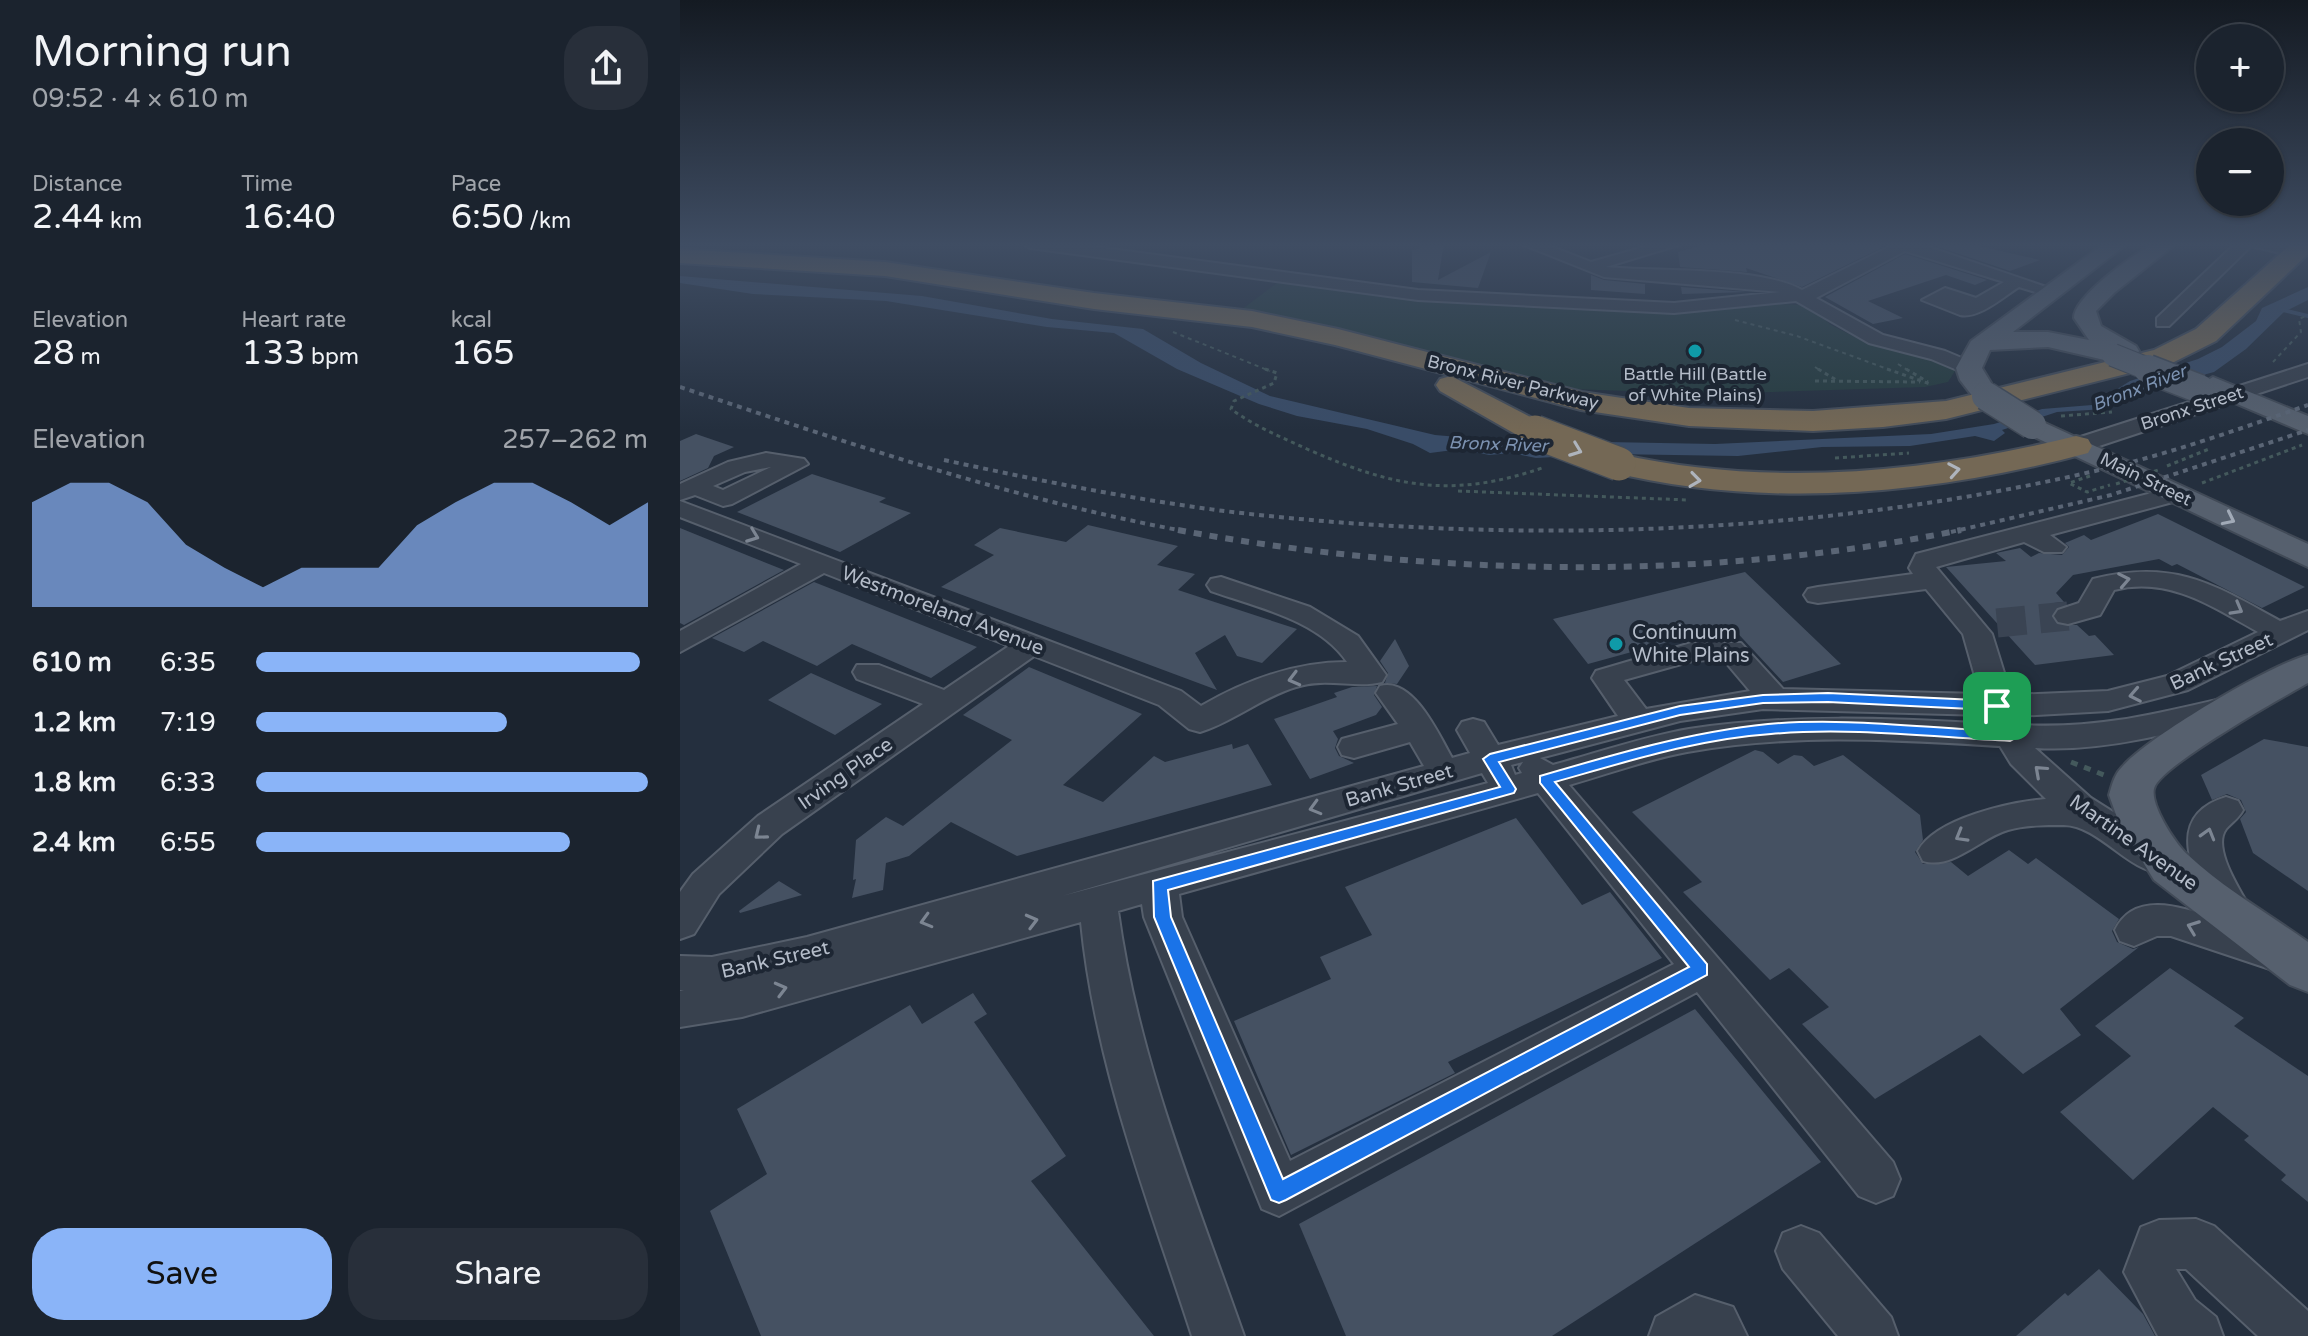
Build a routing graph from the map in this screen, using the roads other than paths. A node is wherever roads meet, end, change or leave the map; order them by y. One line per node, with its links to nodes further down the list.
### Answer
1 (1081, 305): 13 (highway, Bronx River Parkway)
2 (1132, 305): 15 (highway, Bronx River Parkway)
3 (1617, 305): 4 (street)
4 (1703, 305)
5 (1819, 305): 16 (street)
6 (2040, 305): 16 (main road)
7 (2090, 305): 12 (main road)
8 (2180, 305): 11 (street)
9 (2241, 305): 15 (highway, Bronx River Parkway)
10 (2252, 305): 13 (highway, Bronx River Parkway)
11 (2163, 322)
12 (2120, 353): 16 (main road); 17 (main road, bridge)
13 (1382, 357): 19 (highway, one-way to 19, bridge)
14 (2308, 370): 17 (street, Bronx Street)
15 (1474, 374): 16 (highway)
16 (1978, 374): 19 (main road, Main Street, bridge)
17 (2218, 391): 18 (main road); 19 (street, Bronx Street)
18 (2308, 426)
19 (2076, 446): 20 (main road, Main Street)
20 (2176, 483): 22 (street); 24 (main road, Main Street, one-way to 24)
21 (685, 496): 21 (street); 25 (street, Westmoreland Avenue, one-way to 25)
22 (2027, 533): 23 (street); 26 (street)
23 (2053, 547)
24 (2308, 557)
25 (823, 563): 32 (street); 33 (street, Westmoreland Avenue)
26 (1933, 580): 28 (street); 41 (street)
27 (1221, 585): 36 (street)
28 (1818, 595)
29 (2068, 616): 31 (street, one-way to 31)
30 (2308, 619): 31 (street, Bank Street)
31 (2280, 633): 41 (street, Bank Street, one-way to 41)
32 (680, 643)
33 (1030, 645): 36 (street, Westmoreland Avenue, one-way to 33); 38 (street, Irving Place)
34 (2308, 667): 39 (main road, Bank Street)
35 (868, 672): 38 (street)
36 (1381, 684): 42 (street)
37 (1774, 699): 40 (street, Bank Street); 40 (street); 41 (street, Bank Street)
38 (947, 702): 54 (street, Irving Place, one-way to 54)
39 (2239, 705): 41 (street, Bank Street); 50 (main road)
40 (1638, 721): 45 (street, Bank Street)
41 (2004, 721): 45 (street, Bank Street); 48 (street, Martine Avenue, one-way to 41)
42 (1419, 729): 44 (street); 46 (street)
43 (1473, 730): 45 (street)
44 (1354, 747)
45 (1517, 770): 46 (street, Bank Street); 51 (street, Bank Street); 57 (street)
46 (1444, 772): 58 (street, Bank Street, one-way to 58)
47 (2226, 810): 53 (street, one-way to 47)
48 (2089, 814): 49 (street, one-way to 49); 50 (street, Martine Avenue)
49 (1936, 851)
50 (2170, 867): 53 (main road, Martine Avenue)
51 (1159, 886): 52 (street, Bank Street); 57 (street)
52 (1098, 903): 59 (street, Bank Street, one-way to 52); 62 (street)
53 (2233, 914): 56 (main road, Martine Avenue)
54 (680, 923)
55 (2134, 930): 56 (street, one-way to 55)
56 (2301, 964)
57 (1701, 970): 60 (street)
58 (680, 973)
59 (680, 1009)
60 (1876, 1179)
61 (1801, 1251): 65 (street)
62 (1218, 1336)
63 (1675, 1336): 64 (street)
64 (1721, 1336)
65 (1872, 1336)
66 (2197, 1336): 67 (street)
67 (2296, 1336)

